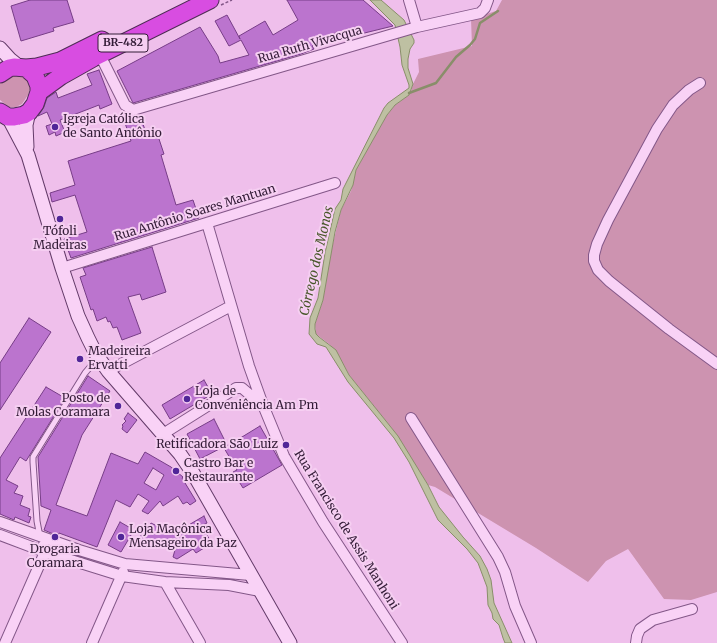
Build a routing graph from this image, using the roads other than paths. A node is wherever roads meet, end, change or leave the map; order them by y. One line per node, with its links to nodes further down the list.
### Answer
1 (184, 0): 8 (highway, BR-482)
2 (210, 0): 7 (highway, BR-482)
3 (409, 0): 5 (street)
4 (488, 0): 5 (street, Rua Ruth Vivacqua)
5 (414, 28): 7 (street, Rua Ruth Vivacqua)
6 (0, 48): 8 (main road)
7 (100, 55): 11 (highway, BR-482)
8 (23, 68): 9 (highway); 11 (highway)
9 (0, 74)
10 (700, 83): 19 (street)
11 (39, 92): 12 (highway)
12 (32, 108): 13 (highway); 14 (main road)
13 (3, 114): 14 (main road)
14 (28, 155): 17 (main road)
15 (334, 183): 16 (street, Rua Antônio Soares Mantuan)
16 (207, 223): 17 (street, Rua Antônio Soares Mantuan); 18 (street, Rua Francisco de Assis Manhoni)
17 (62, 268): 20 (main road)
18 (231, 306): 20 (street); 21 (street, Rua Francisco de Assis Manhoni)
19 (717, 364)
20 (105, 366): 23 (main road); 26 (lane)
21 (263, 405): 23 (street); 38 (street, Rua Francisco de Assis Manhoni)
22 (411, 418): 39 (street)
23 (163, 434): 29 (main road)
24 (4, 524): 25 (street); 26 (street)
25 (2, 536): 27 (street)
26 (40, 537): 27 (street); 28 (street)
27 (45, 552): 30 (street); 34 (street)
28 (125, 564): 29 (street); 30 (street)
29 (250, 574): 32 (main road)
30 (122, 576): 31 (street); 35 (street)
31 (165, 582): 32 (street); 36 (street)
32 (260, 591): 37 (main road)
33 (692, 609): 40 (street)
34 (5, 643)
35 (92, 643)
36 (200, 643)
37 (290, 643)
38 (402, 643)
39 (531, 643)
40 (636, 643)

